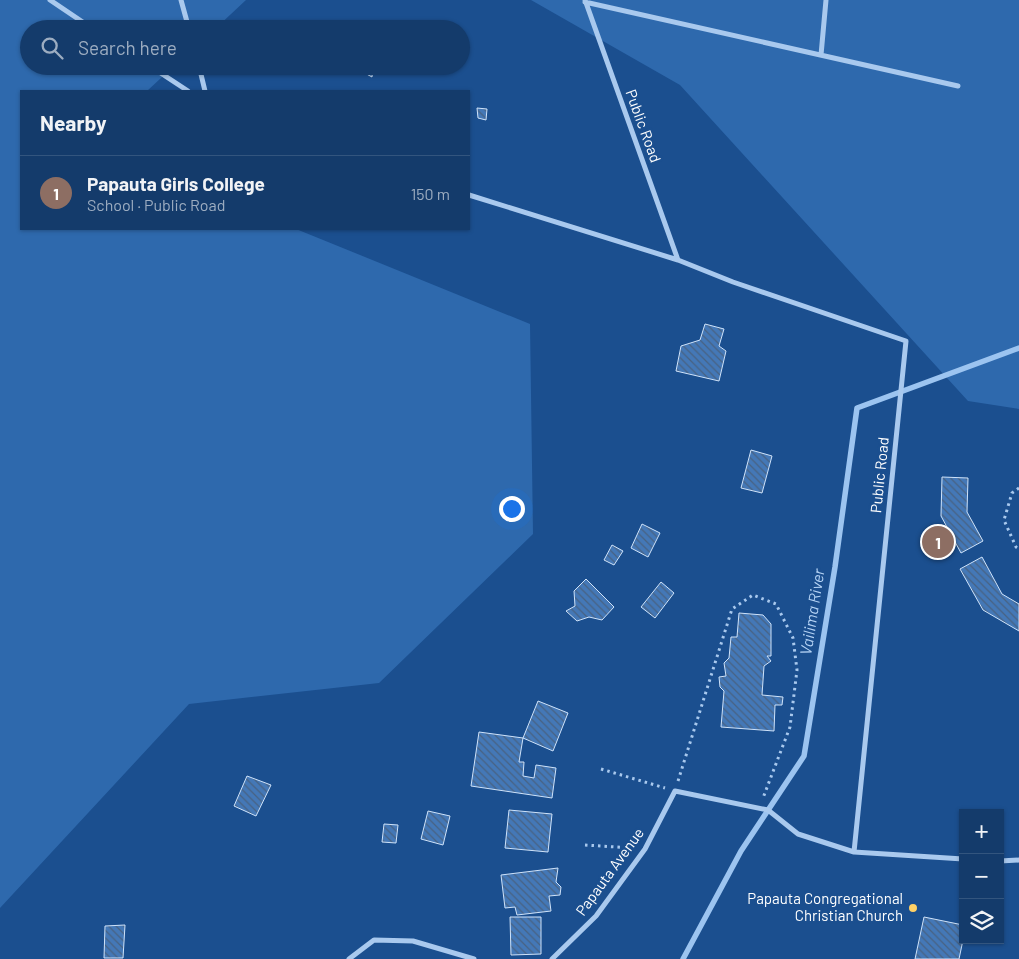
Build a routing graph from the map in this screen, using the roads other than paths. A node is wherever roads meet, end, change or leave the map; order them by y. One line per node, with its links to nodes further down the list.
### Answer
1 (50, 0): 5 (street)
2 (181, 0): 6 (street)
3 (826, 0): 7 (street)
4 (585, 1): 7 (street); 14 (street, Public Road)
5 (80, 20)
6 (186, 20)
7 (821, 55): 10 (street)
8 (164, 75): 11 (street)
9 (202, 75): 12 (street)
10 (958, 86)
11 (186, 90)
12 (206, 90)
13 (470, 195): 14 (street, Public Road)
14 (678, 260): 15 (street, Public Road)
15 (854, 852): 16 (street); 21 (street, Papauta Avenue)
16 (959, 859)
17 (1019, 860): 18 (street)
18 (1004, 861)
19 (349, 959): 20 (street)
20 (474, 959)
21 (552, 959)

